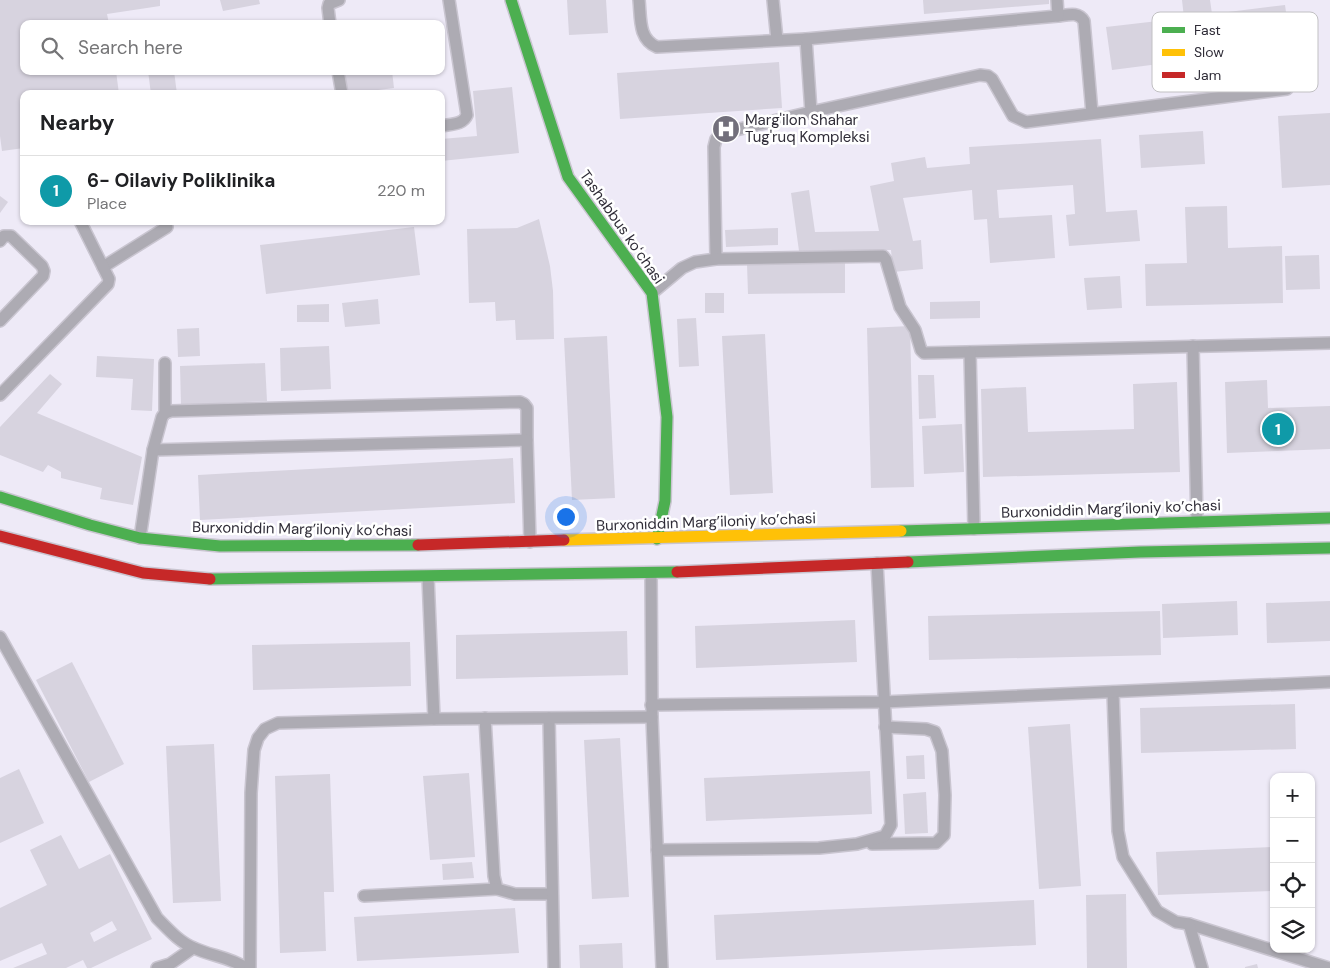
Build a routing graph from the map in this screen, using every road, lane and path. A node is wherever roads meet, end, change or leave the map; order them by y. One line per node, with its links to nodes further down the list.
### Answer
1 (339, 0): 8 (lane)
2 (449, 0): 16 (lane)
3 (511, 0): 22 (main road, Tashabbus koʻchasi)
4 (639, 0): 10 (lane)
5 (773, 0): 10 (lane)
6 (1057, 0): 7 (lane)
7 (1058, 16): 9 (lane); 15 (lane)
8 (330, 20)
9 (806, 39): 10 (lane); 14 (lane)
10 (777, 40)
11 (339, 75): 12 (lane)
12 (341, 90)
13 (1264, 92): 15 (lane)
14 (811, 112): 15 (lane); 20 (lane)
15 (1092, 114)
16 (445, 125)
17 (82, 225): 21 (lane)
18 (167, 227): 21 (lane)
19 (0, 241): 23 (lane)
20 (716, 259): 22 (lane); 26 (lane)
21 (103, 267): 28 (lane)
22 (652, 294): 39 (main road, Tashabbus koʻchasi)
23 (0, 321)
24 (1330, 343): 25 (lane)
25 (1193, 346): 26 (lane); 34 (lane)
26 (970, 352): 35 (lane)
27 (165, 363): 29 (lane)
28 (0, 395)
29 (165, 413): 30 (lane); 31 (lane)
30 (527, 440): 31 (lane); 38 (lane)
31 (154, 450): 37 (lane)
32 (0, 497): 37 (main road, Burxoniddin Marg’iloniy ko’chasi)
33 (1330, 518): 34 (main road, Burxoniddin Marg’iloniy ko’chasi)
34 (1197, 522): 35 (main road, Burxoniddin Marg’iloniy ko’chasi)
35 (974, 529): 39 (main road, Burxoniddin Marg’iloniy ko’chasi)
36 (0, 536): 43 (main road)
37 (140, 538): 38 (main road, Burxoniddin Marg’iloniy ko’chasi)
38 (530, 542): 39 (main road, Burxoniddin Marg’iloniy ko’chasi)
39 (656, 543)
40 (1330, 548): 41 (main road)
41 (876, 563): 42 (main road); 47 (lane)
42 (651, 568): 43 (main road); 48 (lane)
43 (428, 577): 52 (lane)
44 (0, 637): 60 (lane)
45 (1330, 682): 46 (lane)
46 (1113, 692): 47 (lane); 59 (lane)
47 (884, 702): 48 (lane); 53 (lane)
48 (651, 705): 49 (lane)
49 (652, 717): 51 (lane); 55 (lane)
50 (485, 718): 51 (lane); 52 (lane); 56 (lane)
51 (549, 718): 57 (lane)
52 (434, 719): 62 (lane)
53 (885, 727): 54 (lane); 54 (lane)
54 (857, 844): 55 (lane)
55 (657, 850): 64 (lane)
56 (497, 889): 57 (lane); 58 (lane)
57 (552, 894): 63 (lane)
58 (364, 896)
59 (1189, 924): 65 (lane); 66 (lane)
60 (193, 948): 61 (lane); 62 (lane)
61 (157, 968)
62 (248, 968)
63 (554, 968)
64 (662, 968)
65 (1202, 968)
66 (1329, 968)

